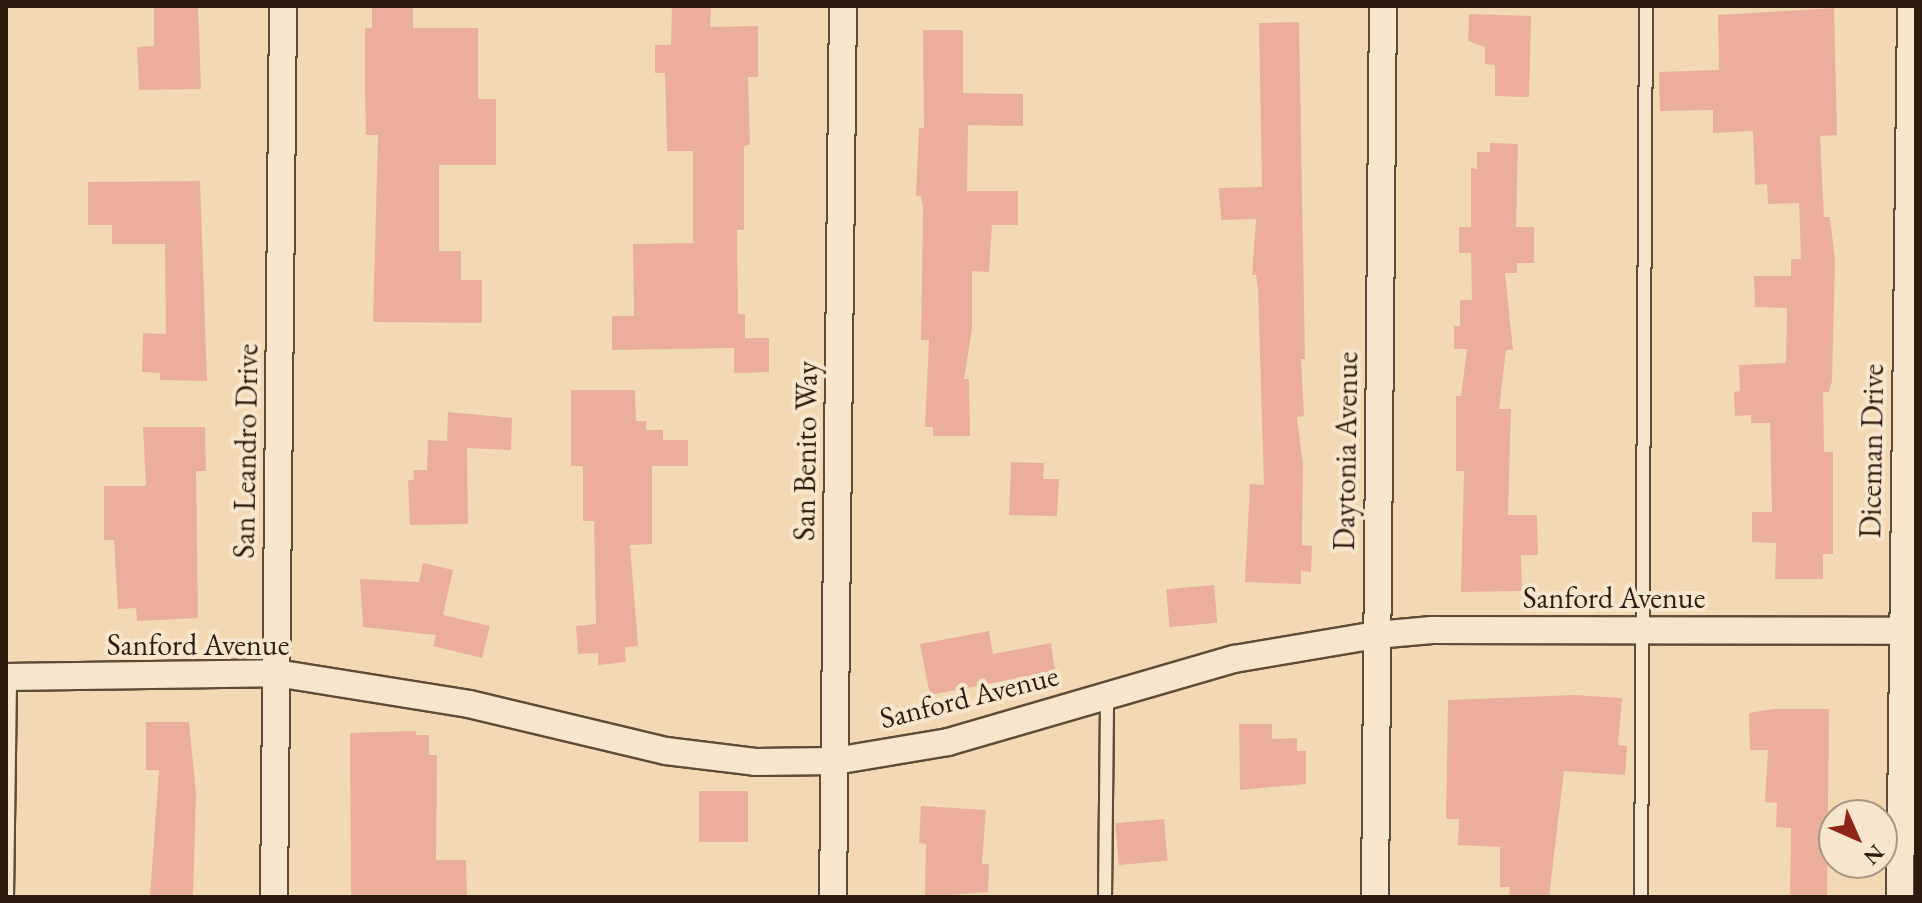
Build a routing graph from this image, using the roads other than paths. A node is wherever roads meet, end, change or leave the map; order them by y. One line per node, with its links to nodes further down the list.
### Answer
1 (283, 6): 9 (street, San Leandro Drive)
2 (843, 6): 12 (street, San Benito Way)
3 (1383, 6): 8 (street, Daytonia Avenue)
4 (1646, 6): 6 (lane)
5 (1911, 6): 7 (street, Diceman Drive)
6 (1642, 630): 7 (street, Sanford Avenue); 8 (street, Sanford Avenue); 18 (lane)
7 (1902, 631): 19 (street, Diceman Drive)
8 (1376, 635): 11 (street, Sanford Avenue); 17 (street, Daytonia Avenue)
9 (276, 673): 10 (street, Sanford Avenue); 12 (street, Sanford Avenue); 14 (street, San Leandro Drive)
10 (8, 677): 13 (lane)
11 (1107, 694): 12 (street, Sanford Avenue); 16 (lane)
12 (835, 761): 15 (street, San Benito Way)
13 (7, 897)
14 (274, 897)
15 (833, 897)
16 (1105, 897)
17 (1375, 897)
18 (1641, 897)
19 (1900, 897)

